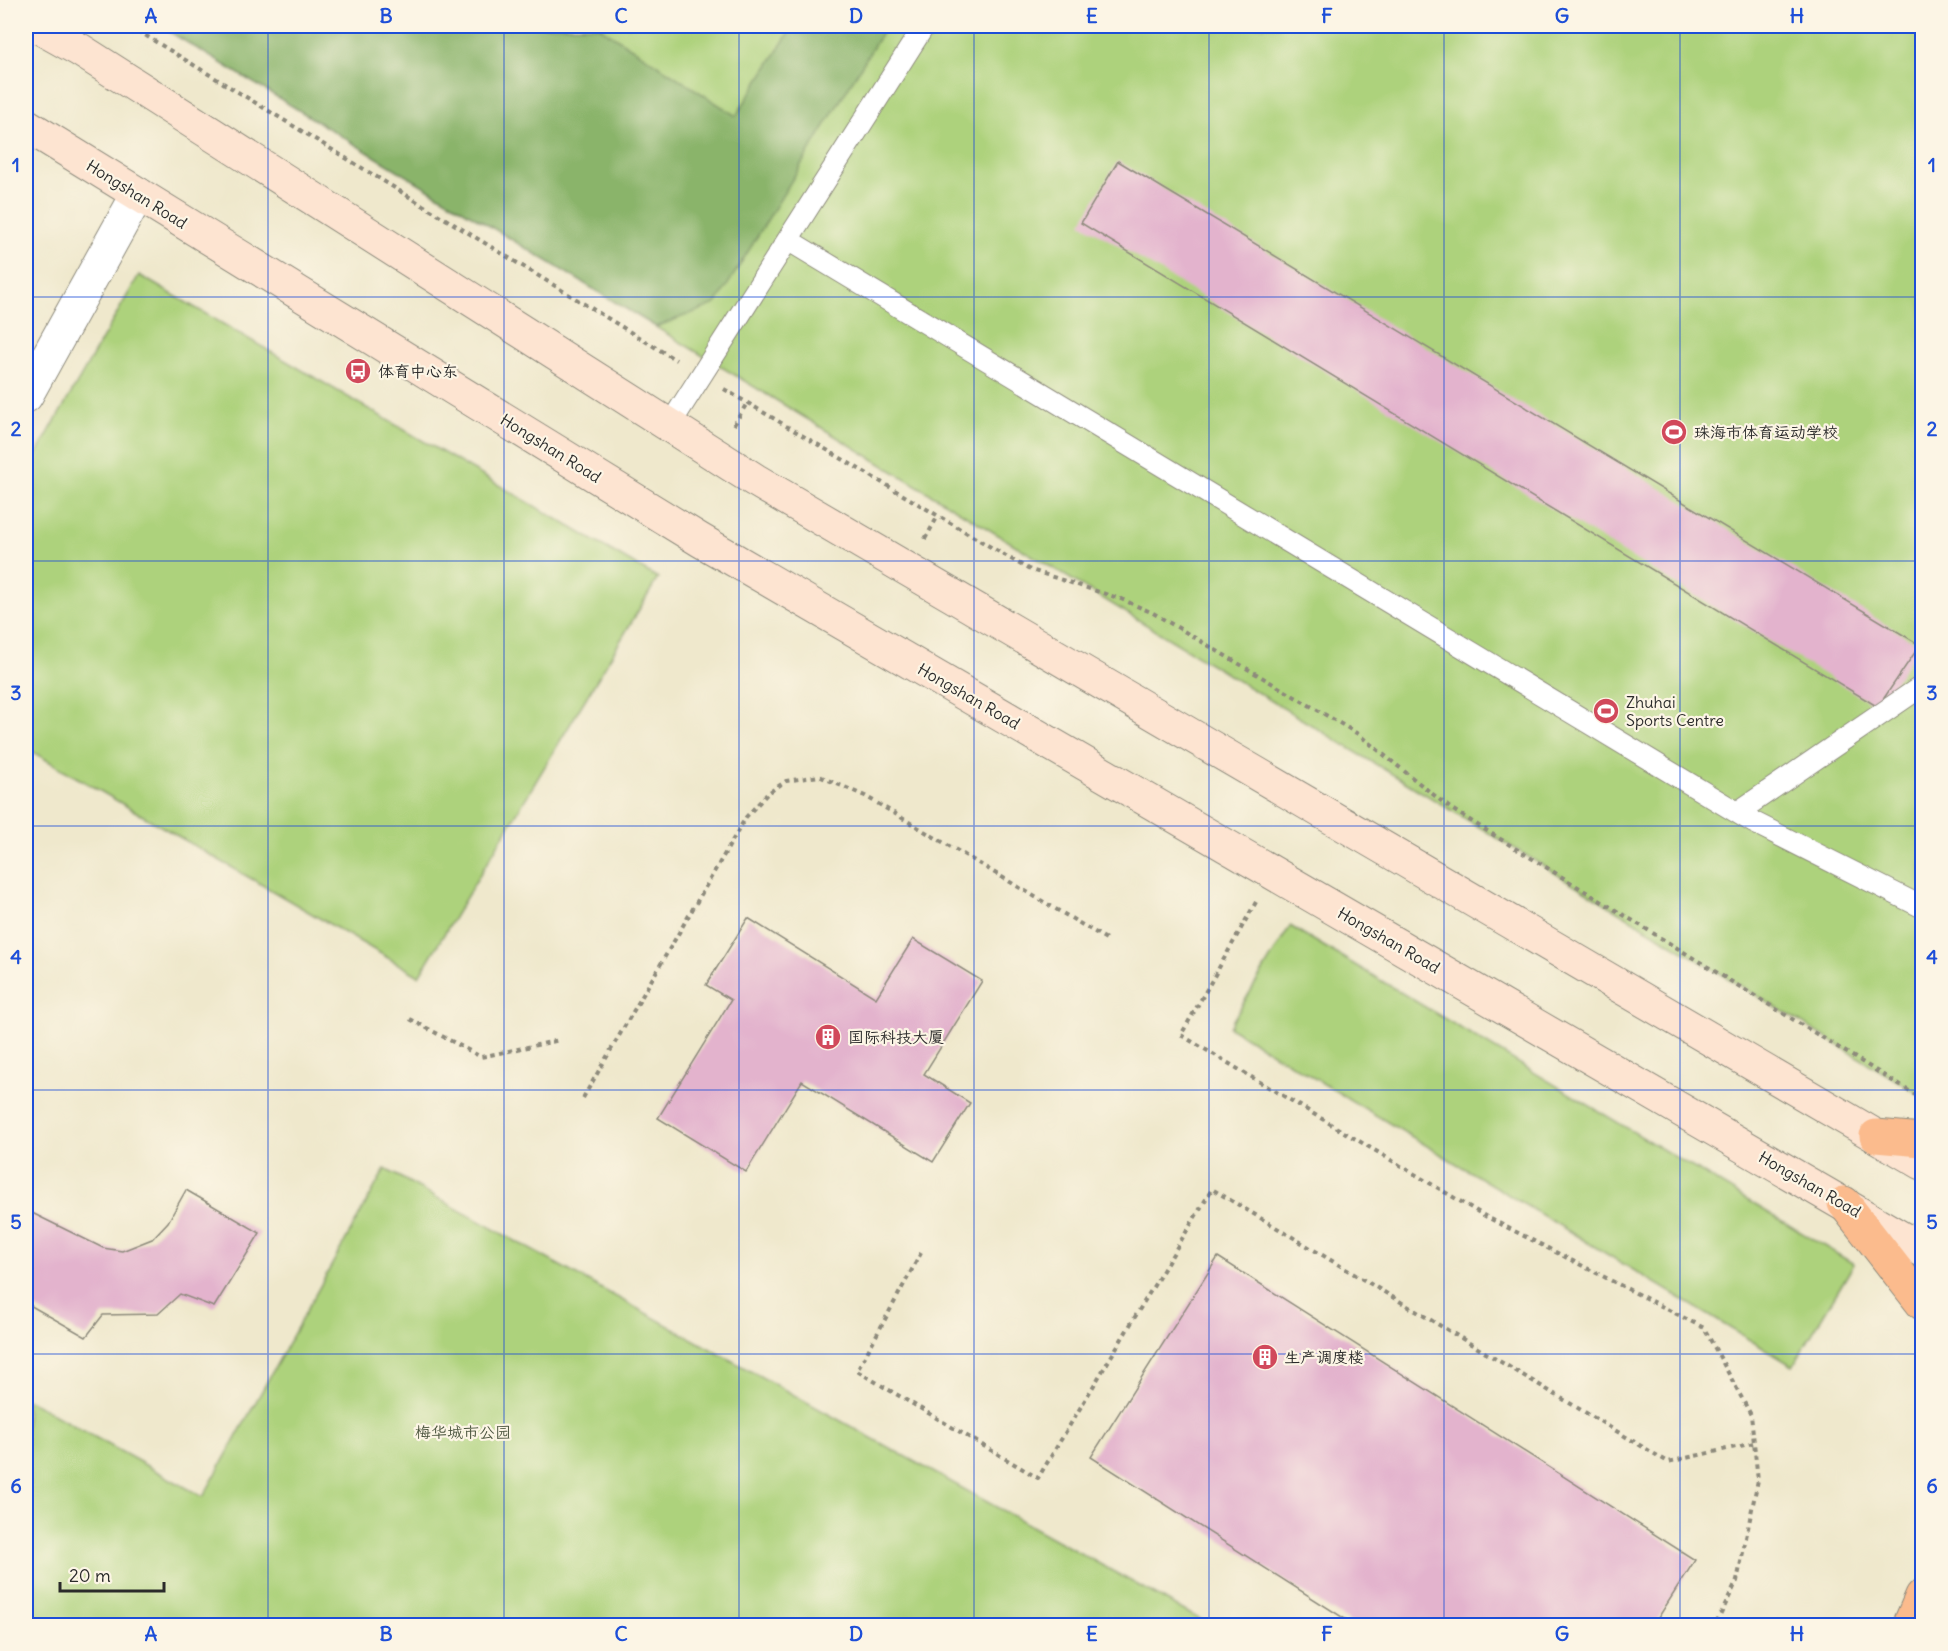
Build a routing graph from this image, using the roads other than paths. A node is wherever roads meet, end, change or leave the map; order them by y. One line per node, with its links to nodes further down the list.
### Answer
1 (37, 26): 7 (main road)
2 (924, 26): 5 (lane)
3 (26, 125): 4 (main road, Hongshan Road)
4 (138, 194): 6 (street); 14 (main road, Hongshan Road)
5 (788, 240): 7 (lane); 9 (lane)
6 (26, 396)
7 (669, 426): 11 (main road)
8 (1923, 686): 9 (lane)
9 (1738, 812): 10 (lane)
10 (1923, 907)
11 (1876, 1136): 12 (main road); 13 (main road)
12 (1923, 1140)
13 (1923, 1163)
14 (1844, 1203): 15 (main road, Hongshan Road); 16 (main road)
15 (1923, 1250)
16 (1923, 1303)
17 (1922, 1595): 18 (main road)
18 (1909, 1626)

